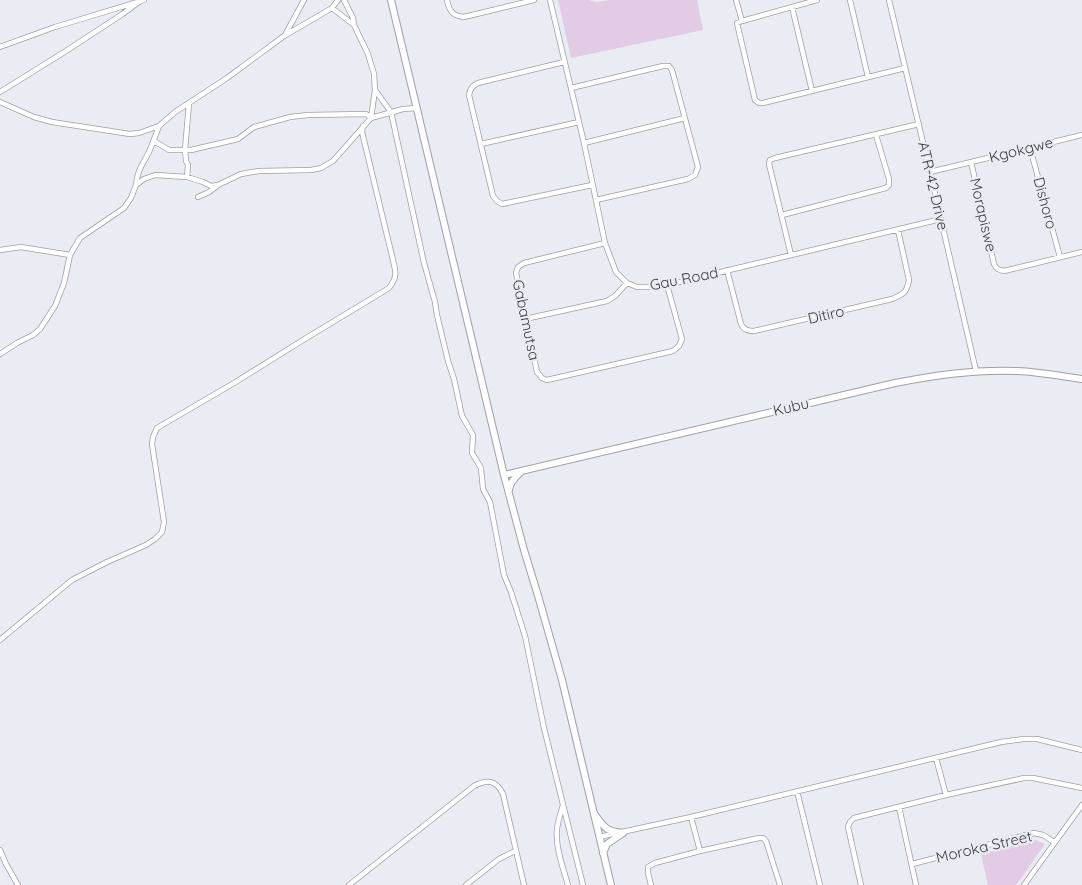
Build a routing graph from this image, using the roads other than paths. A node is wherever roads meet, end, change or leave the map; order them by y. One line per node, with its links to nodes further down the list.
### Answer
1 (304, 0): 17 (street)
2 (338, 0): 14 (street)
3 (344, 0): 16 (street)
4 (391, 0): 28 (main road)
5 (447, 0): 6 (street)
6 (534, 0)
7 (550, 0): 19 (street, Gau Road)
8 (736, 0): 15 (street)
9 (817, 0): 13 (street)
10 (850, 0): 21 (street)
11 (889, 0): 20 (street, ATR-42 Drive)
12 (142, 1): 18 (street); 25 (street)
13 (792, 7): 15 (street); 24 (street)
14 (332, 8): 16 (street); 17 (street)
15 (742, 20): 24 (street)
16 (354, 25): 23 (street)
17 (284, 36): 27 (street)
18 (0, 47)
19 (564, 62): 22 (street, Gau Road); 40 (street)
20 (905, 68): 21 (street); 33 (street, ATR-42 Drive)
21 (868, 76): 24 (street)
22 (571, 88): 31 (street); 32 (street, Gau Road)
23 (375, 90): 29 (street); 30 (street)
24 (812, 91)
25 (0, 92)
26 (0, 102): 34 (street)
27 (189, 104): 34 (street); 42 (street)
28 (417, 108): 29 (street); 68 (main road)
29 (391, 112): 30 (street); 76 (street)
30 (371, 118): 35 (street); 42 (street)
31 (685, 118): 39 (street); 50 (street)
32 (579, 122): 39 (street, Gau Road); 40 (street)
33 (919, 124): 36 (street); 44 (street, ATR-42 Drive)
34 (160, 126): 38 (street)
35 (363, 126): 47 (street); 70 (street)
36 (876, 135): 51 (street); 51 (street)
37 (1082, 135): 41 (street, Kgokgwe)
38 (154, 141): 42 (street); 46 (street)
39 (584, 143): 48 (street, Gau Road)
40 (481, 144): 48 (street)
41 (1030, 148): 43 (street, Kgokgwe); 59 (street, Dishoro)
42 (185, 150): 45 (street)
43 (971, 162): 44 (street, Kgokgwe); 59 (street, Morapiswe)
44 (930, 172): 52 (street, ATR-42 Drive)
45 (187, 177): 46 (street); 47 (street)
46 (136, 185): 57 (street)
47 (218, 185): 49 (street)
48 (592, 185): 50 (street, Gau Road)
49 (198, 197)
50 (596, 200): 54 (street, Gau Road)
51 (782, 216): 58 (street)
52 (942, 219): 53 (street, Gau Road); 65 (street, ATR-42 Drive)
53 (898, 230): 58 (street, Gau Road); 60 (street, Ditiro)
54 (605, 243): 61 (street, Gau Road); 63 (street, Gabamutsa)
55 (0, 250): 57 (street)
56 (1082, 252): 59 (street, Morapiswe)
57 (70, 255): 64 (street)
58 (792, 255): 60 (street, Gau Road)
59 (1060, 257)
60 (727, 270): 62 (street, Gau Road)
61 (627, 283): 62 (street, Gau Road); 63 (street)
62 (667, 285): 63 (street, Gabamutsa)
63 (526, 319)
64 (0, 354)
65 (976, 371): 66 (main road, Kubu); 67 (main road, Kubu)
66 (1082, 378)
67 (524, 470): 68 (main road, Kubu); 69 (main road)
68 (504, 475): 69 (main road)
69 (509, 494): 79 (main road)
70 (0, 640)
71 (1082, 750): 72 (street)
72 (936, 758): 74 (street); 75 (street)
73 (1082, 788): 75 (street)
74 (797, 791): 80 (street); 100 (street)
75 (946, 795): 78 (street)
76 (563, 804): 81 (street); 82 (street)
77 (1082, 805): 85 (street)
78 (899, 807): 90 (street); 101 (street)
79 (593, 810): 83 (main road); 84 (main road)
80 (691, 817): 83 (street); 88 (street)
81 (570, 828): 82 (street); 96 (street)
82 (557, 829): 95 (street)
83 (623, 833): 84 (street); 89 (main road)
84 (599, 837): 89 (main road)
85 (1054, 842): 90 (street, Moroka Street); 103 (street)
86 (0, 850): 91 (street)
87 (515, 850): 92 (street); 93 (street); 94 (street)
88 (700, 851): 98 (street); 99 (street)
89 (603, 853): 97 (main road)
90 (912, 864): 102 (street)
91 (18, 885)
92 (349, 885)
93 (466, 885)
94 (524, 885)
95 (568, 885)
96 (583, 885)
97 (611, 885)
98 (651, 885)
99 (780, 885)
100 (820, 885)
101 (861, 885)
102 (916, 885)
103 (1024, 885)

